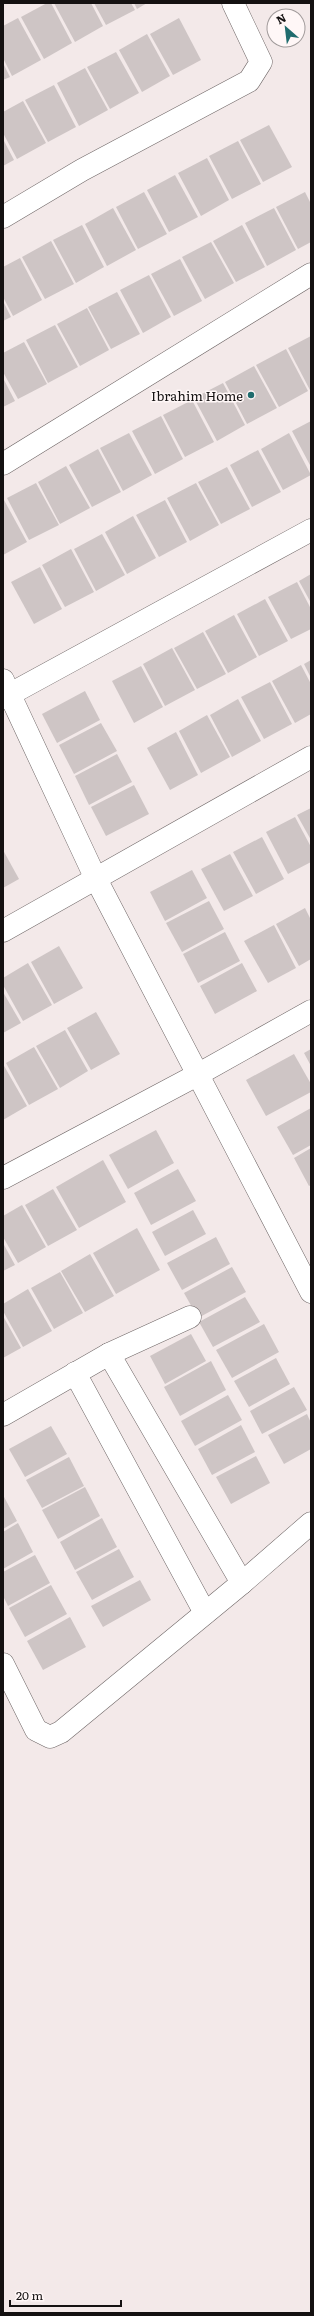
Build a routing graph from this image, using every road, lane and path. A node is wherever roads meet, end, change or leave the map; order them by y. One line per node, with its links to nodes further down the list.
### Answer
1 (233, 3): 2 (street)
2 (3, 217)
3 (311, 274): 4 (street)
4 (3, 464)
5 (311, 530): 6 (street)
6 (5, 690): 8 (street)
7 (311, 757): 8 (street)
8 (96, 878): 9 (street); 11 (street)
9 (3, 931)
10 (311, 1011): 11 (street)
11 (197, 1075): 12 (street); 13 (street)
12 (3, 1178)
13 (311, 1292)
14 (190, 1317): 15 (street)
15 (109, 1354): 16 (street); 19 (street)
16 (75, 1373): 17 (street); 20 (street)
17 (3, 1415)
18 (311, 1523): 19 (street)
19 (242, 1583): 20 (street)
20 (205, 1612): 21 (street)
21 (3, 1664)

